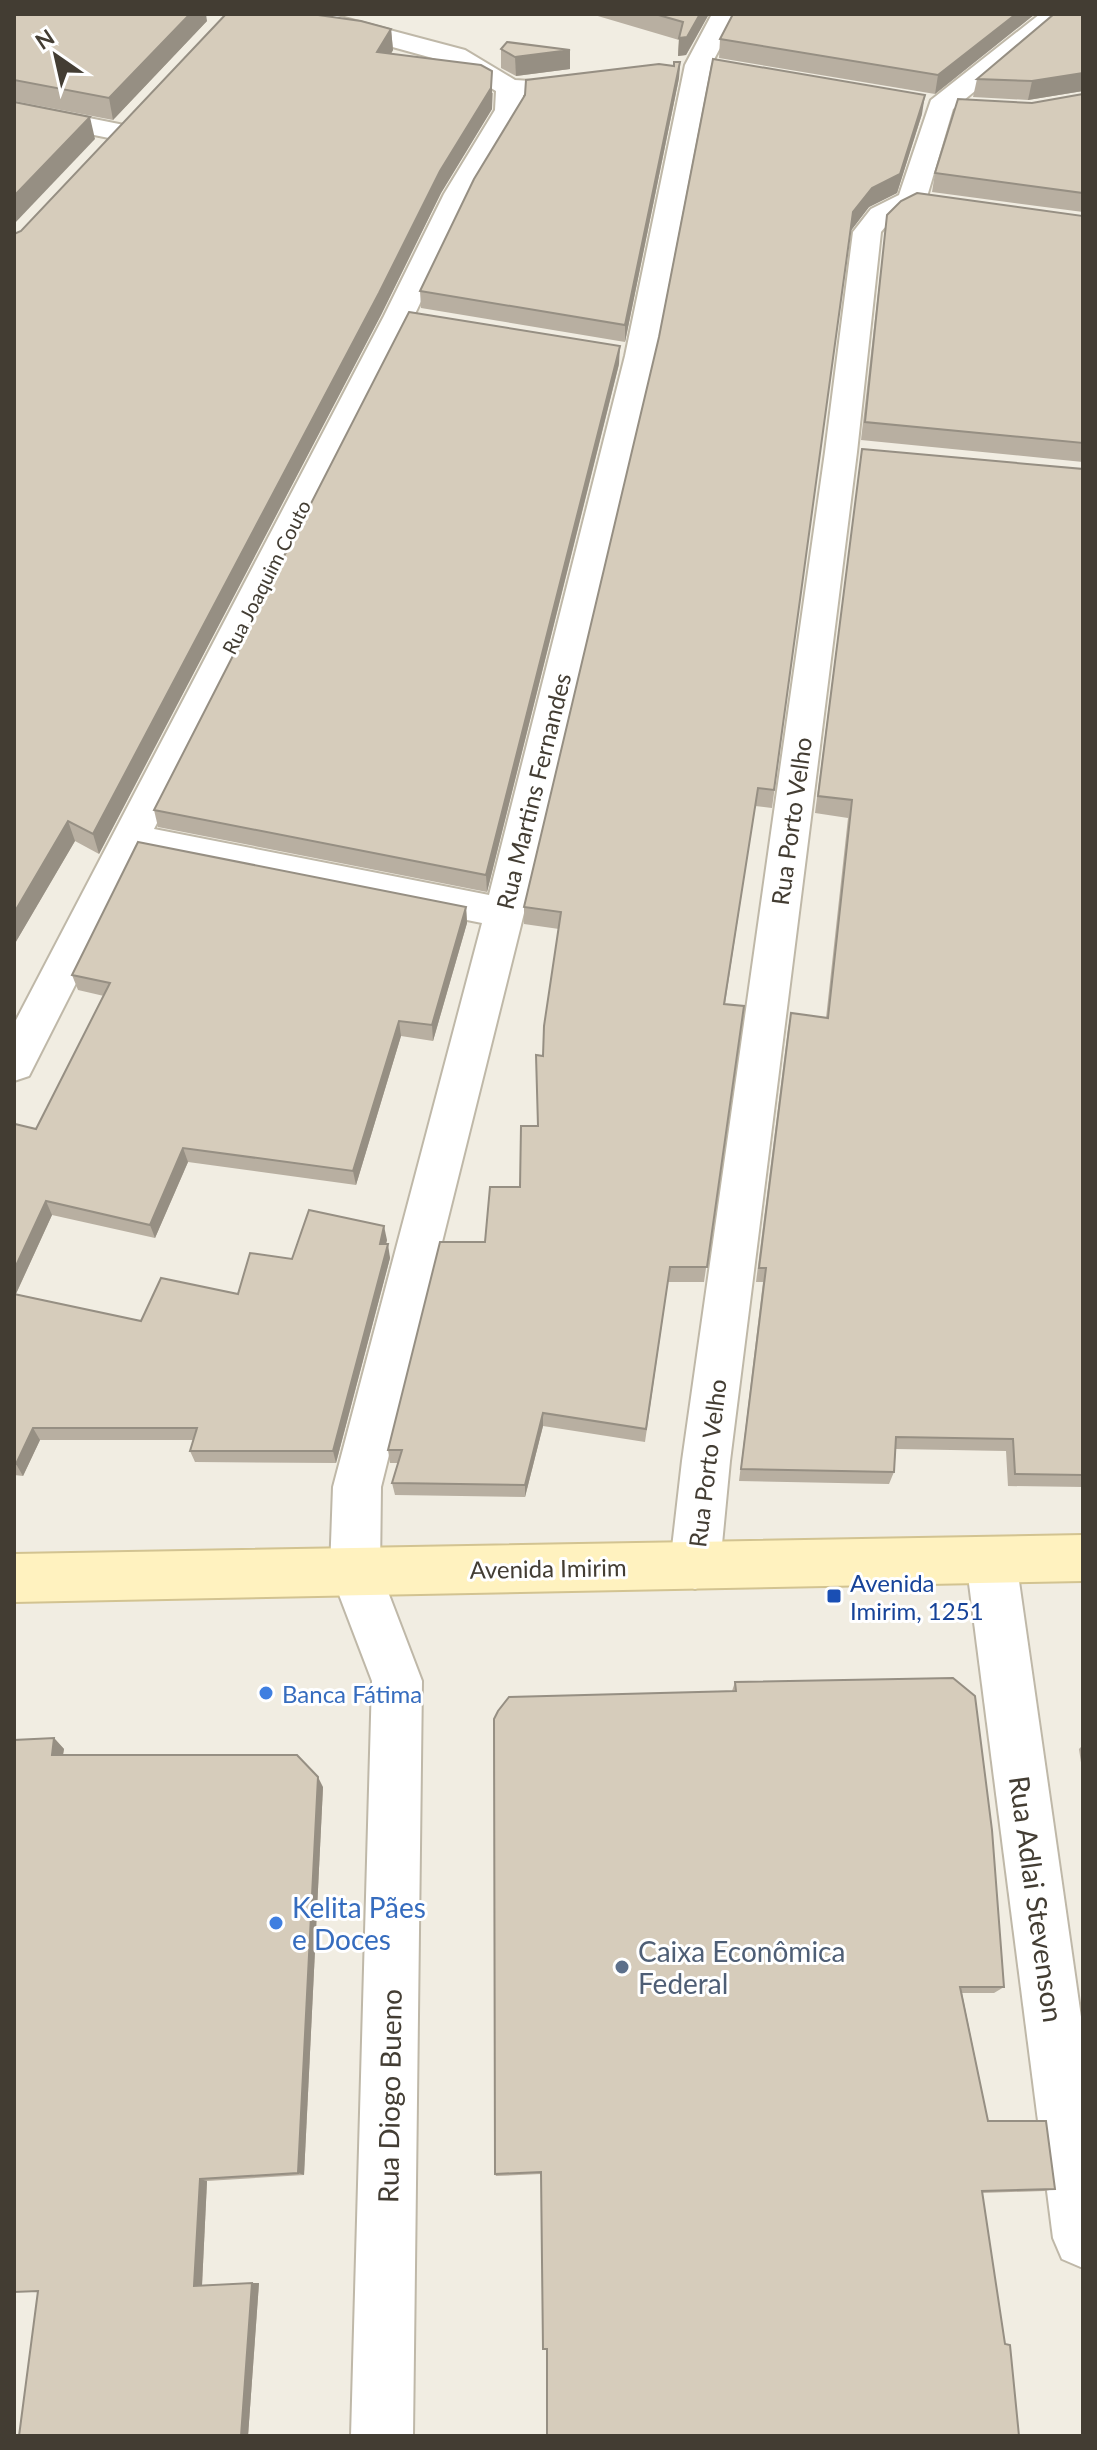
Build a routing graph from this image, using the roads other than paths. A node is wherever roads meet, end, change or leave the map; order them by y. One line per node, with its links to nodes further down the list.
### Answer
1 (300, 14): 10 (street, Rua Joaquim Couto)
2 (725, 14): 11 (street, Rua Martins Fernandes)
3 (1056, 14): 4 (street)
4 (925, 103): 5 (street); 15 (street, Rua Porto Velho)
5 (978, 109)
6 (14, 111): 8 (street)
7 (140, 111): 8 (street)
8 (119, 132): 9 (street)
9 (100, 153)
10 (132, 839): 11 (street); 12 (street, Rua Joaquim Couto)
11 (504, 913): 16 (street, Rua Martins Fernandes)
12 (14, 1064)
13 (1083, 1558): 14 (main road, Avenida Imirim)
14 (991, 1560): 15 (main road, Avenida Imirim); 18 (street, Rua Adlai Stevenson)
15 (695, 1565): 16 (main road, Avenida Imirim)
16 (355, 1571): 17 (main road, Avenida Imirim); 19 (street, Rua Diogo Bueno)
17 (14, 1578)
18 (1083, 2238)
19 (382, 2436)

